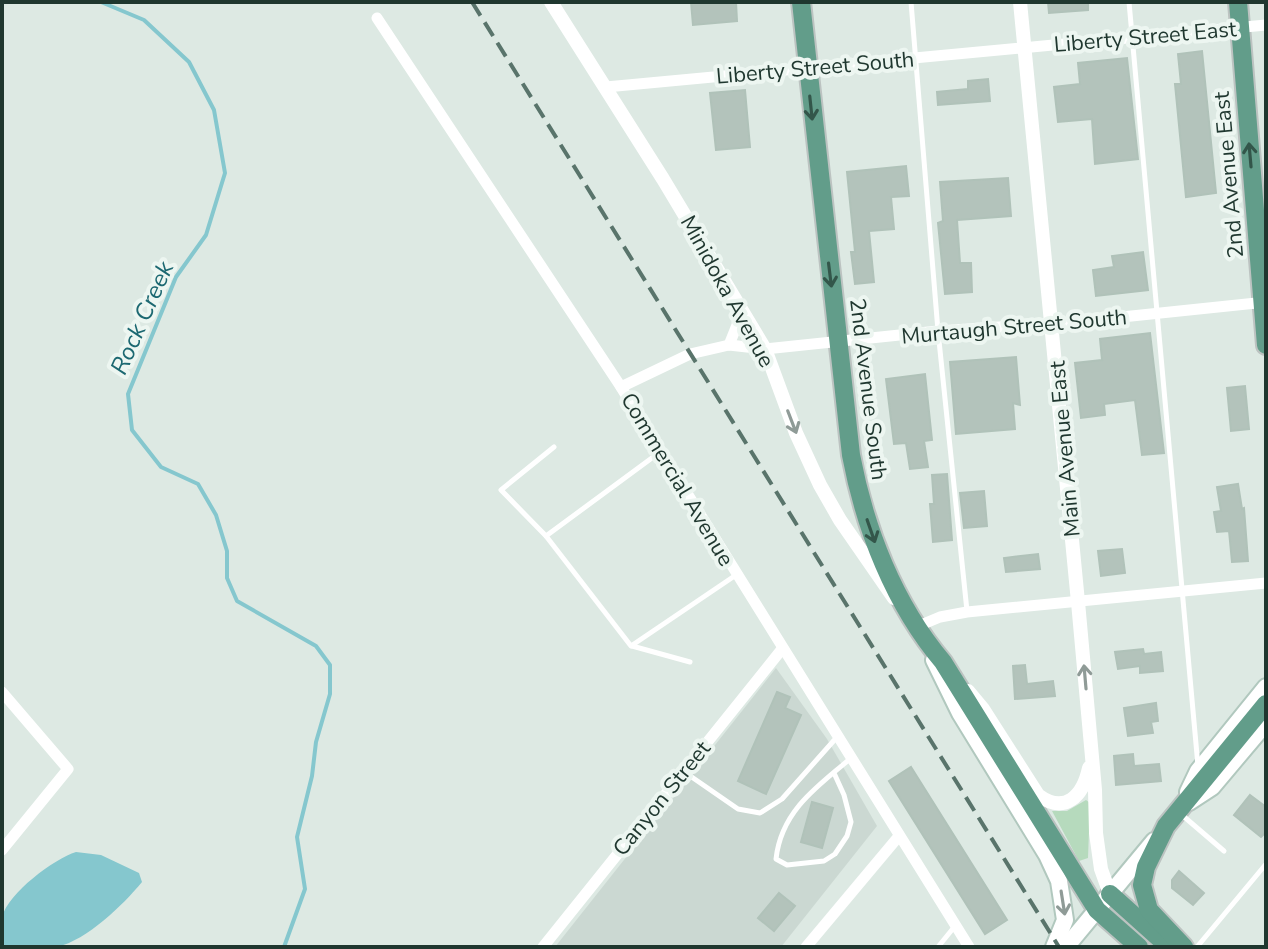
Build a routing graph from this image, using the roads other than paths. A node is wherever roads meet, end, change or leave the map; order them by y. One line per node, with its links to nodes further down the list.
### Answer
1 (551, 2): 14 (street, Minidoka Avenue)
2 (801, 2): 13 (main road, 2nd Avenue South)
3 (911, 2): 12 (lane)
4 (1020, 2): 11 (street, Main Avenue East)
5 (1129, 2): 10 (lane)
6 (1238, 2): 9 (main road, 2nd Avenue East)
7 (377, 18): 24 (street, Commercial Avenue)
8 (1266, 25): 9 (street, Liberty Street East)
9 (1241, 27): 10 (street, Liberty Street East); 15 (main road, 2nd Avenue East, one-way to 9)
10 (1132, 37): 11 (street, Liberty Street East); 17 (lane)
11 (1025, 47): 12 (street, Liberty Street South); 18 (street, Main Avenue East)
12 (916, 57): 13 (street, Liberty Street South); 19 (lane)
13 (806, 68): 14 (street, Liberty Street South); 20 (main road, 2nd Avenue South, one-way to 20)
14 (606, 87): 16 (street, Minidoka Avenue)
15 (1264, 302): 17 (street, Murtaugh Street South); 22 (main road, 2nd Avenue East)
16 (739, 305): 21 (street); 23 (street, Minidoka Avenue)
17 (1156, 313): 18 (street, Murtaugh Street South); 30 (lane)
18 (1052, 324): 19 (street, Murtaugh Street South); 31 (street, Main Avenue East)
19 (938, 331): 20 (street, Murtaugh Street South); 32 (lane)
20 (838, 342): 23 (street, Murtaugh Street South); 33 (main road, 2nd Avenue South, one-way to 33)
21 (729, 345): 23 (street, Murtaugh Street South); 24 (street, Murtaugh Street South)
22 (1266, 345)
23 (765, 349): 33 (street, Minidoka Avenue, one-way to 33)
24 (621, 387): 26 (street, Commercial Avenue)
25 (554, 447): 27 (lane)
26 (661, 452): 27 (lane); 28 (street, Commercial Avenue)
27 (546, 536): 34 (lane)
28 (736, 575): 34 (lane); 35 (street, Commercial Avenue)
29 (1266, 583): 30 (street)
30 (1184, 593): 31 (street); 46 (lane)
31 (1078, 602): 32 (street); 43 (street, Main Avenue East, one-way to 31)
32 (967, 612): 33 (street)
33 (919, 632): 37 (main road, 2nd Avenue South); 61 (main road, one-way to 61)
34 (631, 646): 36 (lane)
35 (782, 649): 42 (street, Commercial Avenue); 45 (street, Canyon Street)
36 (690, 662)
37 (943, 662): 43 (street); 55 (main road, 2nd Avenue South)
38 (1266, 687): 46 (main road)
39 (2, 692): 51 (street)
40 (1266, 704): 48 (main road)
41 (1266, 723): 48 (main road)
42 (837, 737): 44 (street, Commercial Avenue); 45 (lane)
43 (1091, 752): 54 (street, Main Avenue East)
44 (851, 759): 47 (lane); 50 (street, Commercial Avenue)
45 (683, 770): 57 (street, Canyon Street)
46 (1198, 771): 48 (main road)
47 (834, 773): 47 (lane)
48 (1179, 810): 49 (main road); 52 (lane)
49 (1166, 826): 54 (main road); 65 (main road)
50 (899, 836): 56 (street, Commercial Avenue); 58 (street)
51 (2, 850)
52 (1224, 851)
53 (1266, 864): 66 (lane)
54 (1110, 894): 55 (main road); 64 (main road)
55 (1097, 910): 62 (main road); 63 (main road, 2nd Avenue South)
56 (955, 926): 59 (lane); 60 (street, Commercial Avenue)
57 (543, 947)
58 (806, 947)
59 (938, 947)
60 (969, 947)
61 (1054, 947)
62 (1066, 947)
63 (1139, 947)
64 (1169, 947)
65 (1184, 947)
66 (1197, 947)

